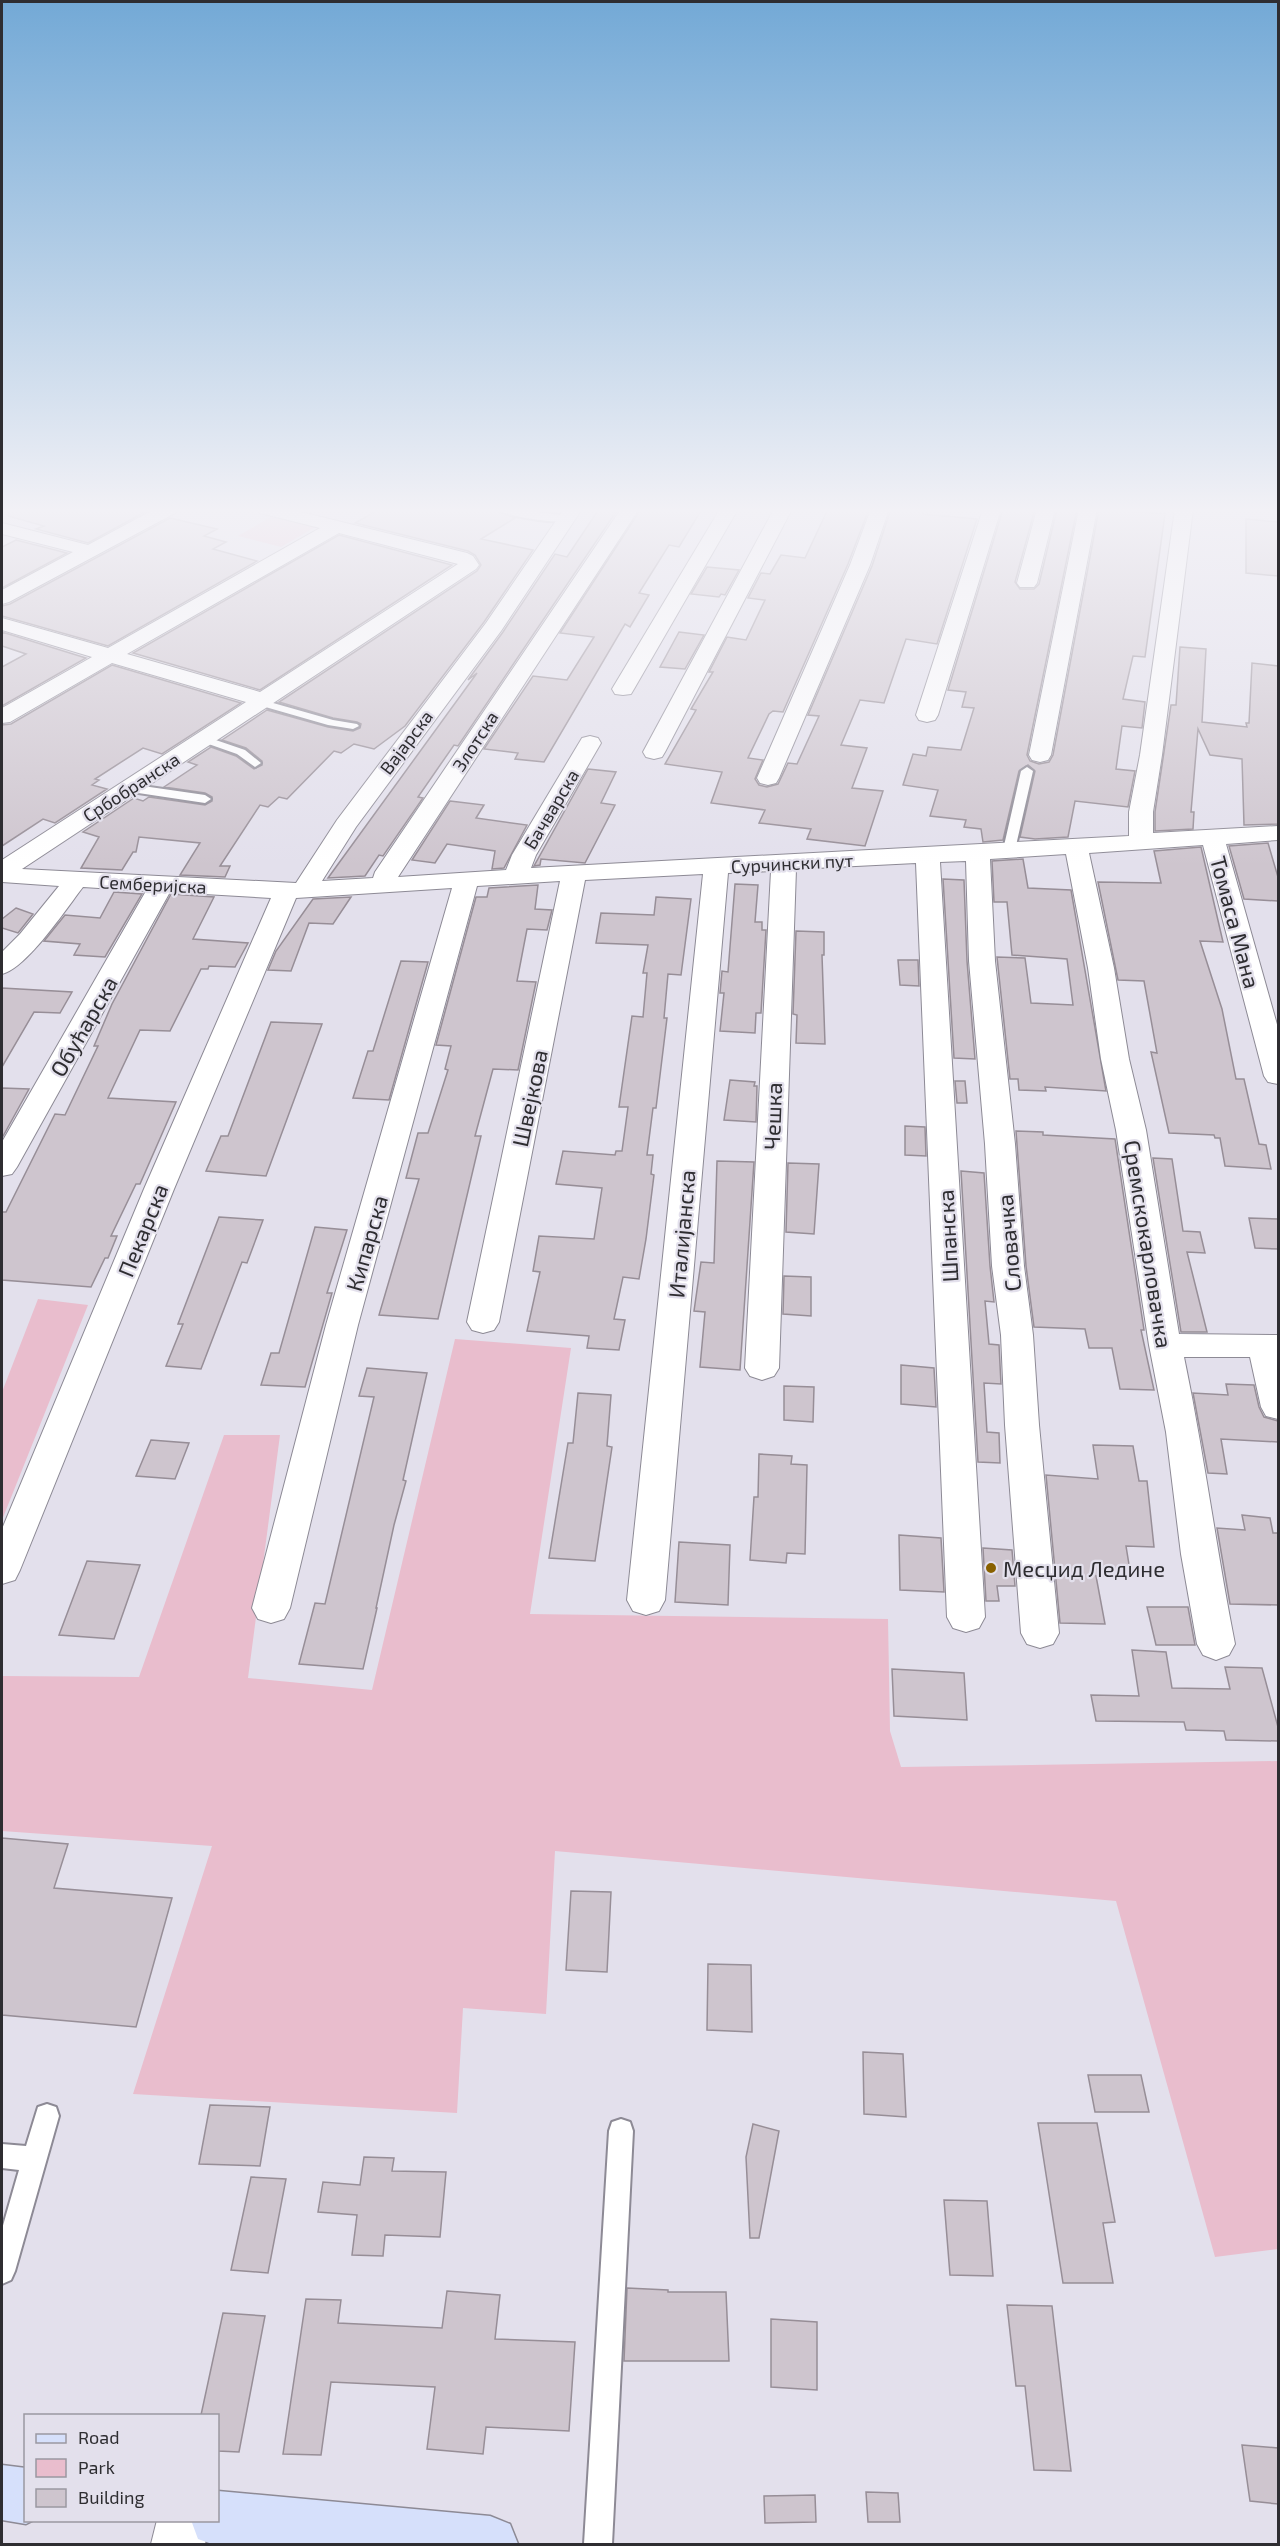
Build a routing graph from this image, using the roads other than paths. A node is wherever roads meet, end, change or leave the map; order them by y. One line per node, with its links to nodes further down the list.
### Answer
1 (15, 628): 12 (street)
2 (157, 628): 12 (street)
3 (375, 628): 14 (street, Србобранска)
4 (493, 628): 42 (street, Вајарска)
5 (550, 628): 41 (street, Злотска)
6 (659, 628): 13 (street)
7 (720, 628): 20 (street)
8 (833, 628): 23 (street)
9 (954, 628): 15 (street)
10 (1062, 628): 22 (street)
11 (1165, 628): 28 (street)
12 (110, 655): 14 (street); 16 (street)
13 (623, 689)
14 (261, 701): 17 (lane); 18 (street, Србобранска)
15 (927, 714)
16 (2, 717)
17 (352, 726)
18 (204, 739): 21 (lane); 24 (street, Србобранска)
19 (590, 743): 37 (street, Бачварска)
20 (654, 752)
21 (255, 762)
22 (1033, 763): 30 (lane)
23 (768, 778)
24 (129, 788): 25 (lane); 35 (street, Србобранска)
25 (205, 799)
26 (1278, 834): 27 (street, Сурчински пут)
27 (1212, 836): 28 (street, Сурчински пут); 44 (street, Томаса Мана)
28 (1143, 841): 29 (street, Сурчински пут)
29 (1076, 846): 30 (street, Сурчински пут); 47 (street, Сремскокарловачка)
30 (1009, 850): 31 (street, Сурчински пут)
31 (978, 853): 32 (street, Сурчински пут); 55 (street, Словачка)
32 (928, 856): 33 (street, Сурчински пут); 54 (street, Шпанска)
33 (784, 864): 34 (street, Сурчински пут); 49 (street, Чешка)
34 (716, 867): 36 (street, Сурчински пут); 52 (street, Италијанска)
35 (2, 873): 39 (street, Семберијска)
36 (574, 873): 37 (street, Сурчински пут); 46 (street, Швејкова)
37 (516, 876): 38 (street, Сурчински пут)
38 (467, 879): 41 (street, Сурчински пут); 53 (street, Кипарска)
39 (76, 880): 40 (street, Семберијска); 43 (street)
40 (162, 884): 42 (street, Семберијска); 45 (street, Обућарска)
41 (384, 884): 42 (street, Сурчински пут)
42 (296, 890): 51 (street, Пекарска)
43 (2, 966)
44 (1278, 1076)
45 (2, 1167)
46 (483, 1322)
47 (1165, 1345): 48 (street); 56 (street, Сремскокарловачка)
48 (1271, 1346): 50 (street)
49 (762, 1368)
50 (1278, 1407)
51 (2, 1570)
52 (646, 1600)
53 (271, 1608)
54 (966, 1617)
55 (1040, 1633)
56 (1216, 1644)
57 (48, 2116): 60 (lane)
58 (621, 2131): 69 (lane)
59 (2, 2156): 60 (lane)
60 (34, 2159): 61 (lane)
61 (2, 2271)
62 (2, 2493): 63 (street)
63 (24, 2496)
64 (219, 2519): 66 (street)
65 (184, 2522): 67 (street)
66 (414, 2541): 68 (street)
67 (178, 2544)
68 (490, 2544)
69 (598, 2544)

